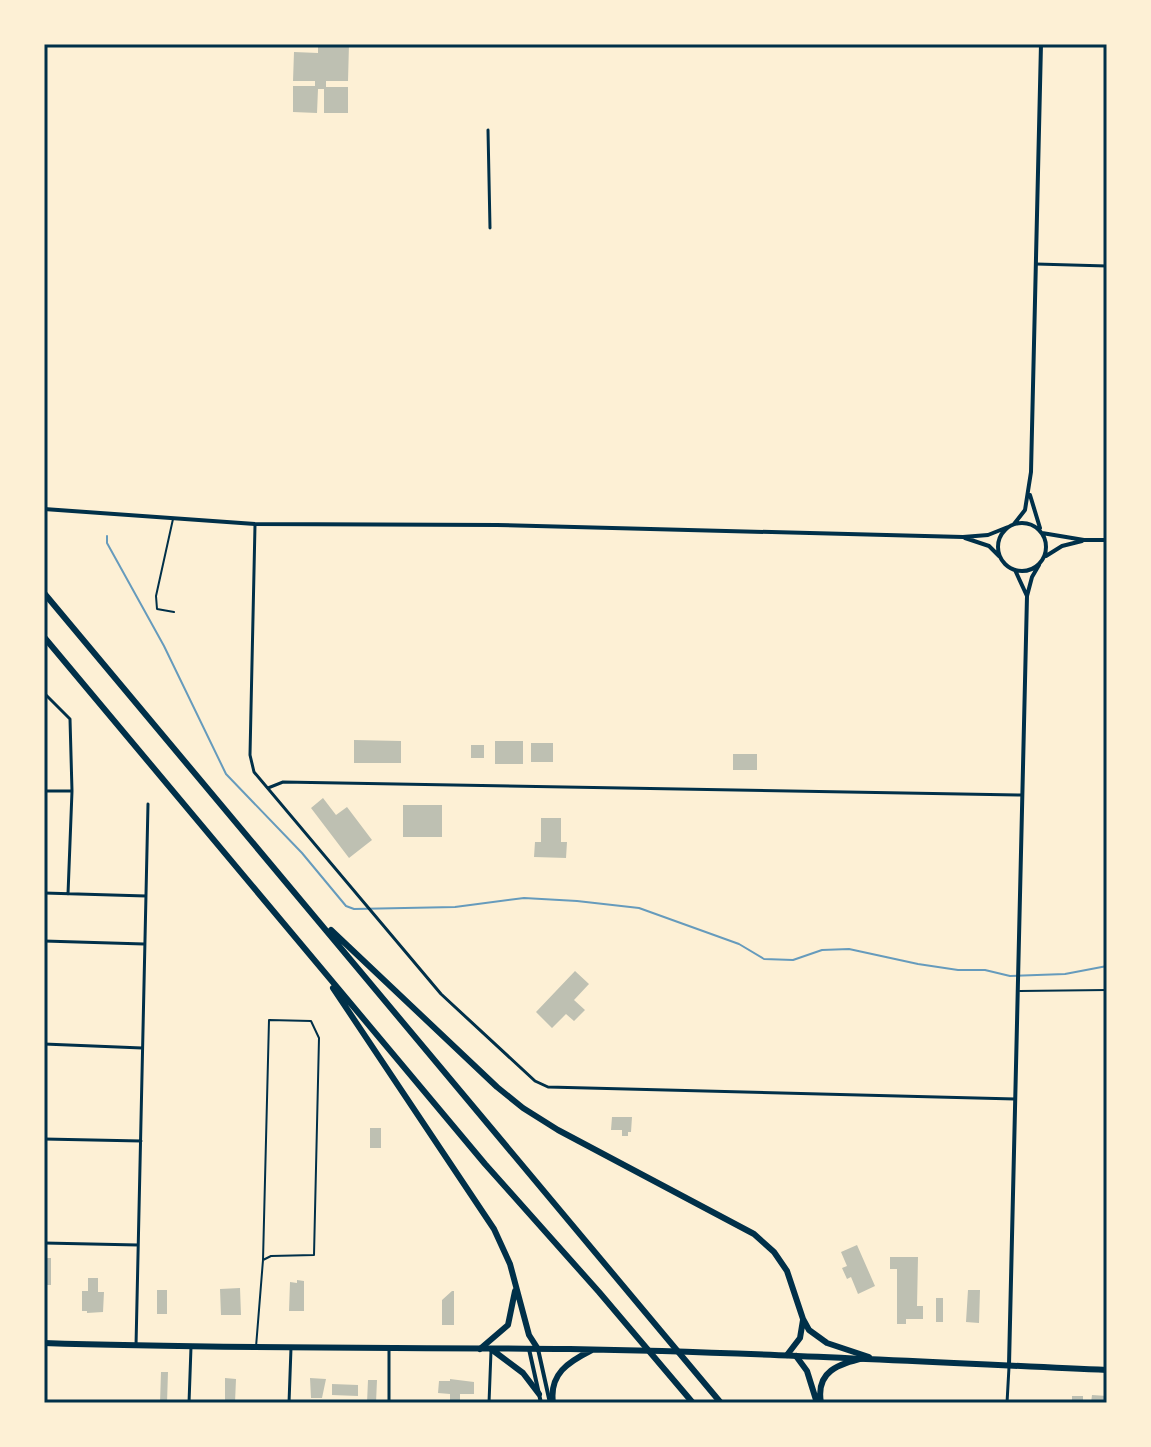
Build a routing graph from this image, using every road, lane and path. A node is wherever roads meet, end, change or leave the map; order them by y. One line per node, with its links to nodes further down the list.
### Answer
1 (1041, 44): 4 (street)
2 (488, 130): 3 (street)
3 (490, 228)
4 (1036, 264): 5 (street); 6 (street)
5 (1107, 266)
6 (1029, 492): 10 (street); 11 (street)
7 (44, 509): 8 (street)
8 (173, 518): 9 (street); 21 (lane)
9 (255, 524): 12 (street); 24 (street)
10 (1011, 526): 11 (street); 12 (street); 16 (street)
11 (1042, 532): 13 (street); 15 (street)
12 (963, 537): 16 (street)
13 (1084, 540): 14 (street); 15 (street)
14 (1107, 540)
15 (1045, 557): 17 (street)
16 (1001, 560): 18 (street)
17 (1039, 565): 18 (street); 20 (street)
18 (1015, 570): 20 (street)
19 (44, 593): 32 (highway)
20 (1027, 596): 27 (street)
21 (174, 612)
22 (44, 637): 35 (highway)
23 (44, 693): 26 (street)
24 (268, 788): 27 (street); 40 (street)
25 (44, 791): 26 (street)
26 (72, 791): 30 (street)
27 (1022, 795): 37 (street)
28 (148, 804): 31 (street)
29 (44, 893): 30 (street)
30 (68, 894): 31 (street)
31 (146, 896): 34 (street)
32 (309, 909): 47 (highway); 72 (highway)
33 (44, 941): 34 (street)
34 (145, 944): 39 (street)
35 (314, 958): 46 (highway); 71 (highway)
36 (1107, 990): 37 (lane)
37 (1018, 991): 40 (street)
38 (44, 1044): 39 (street)
39 (142, 1048): 42 (street)
40 (1015, 1099): 62 (street)
41 (44, 1139): 42 (street)
42 (141, 1141): 44 (street)
43 (44, 1243): 44 (street)
44 (138, 1245): 49 (street)
45 (263, 1260): 45 (lane); 51 (lane)
46 (516, 1287): 54 (highway); 57 (highway)
47 (803, 1319): 59 (highway); 61 (highway)
48 (44, 1343): 49 (highway)
49 (136, 1346): 50 (highway)
50 (191, 1347): 51 (highway); 65 (street)
51 (256, 1348): 52 (highway)
52 (291, 1348): 53 (highway); 66 (street)
53 (389, 1349): 54 (highway); 67 (street)
54 (480, 1349): 55 (highway)
55 (491, 1349): 56 (highway); 64 (highway); 68 (street)
56 (529, 1349): 57 (highway); 64 (street)
57 (538, 1349): 58 (highway); 70 (street)
58 (593, 1350): 59 (highway); 70 (highway)
59 (787, 1355): 60 (highway)
60 (796, 1356): 61 (highway); 73 (highway)
61 (869, 1357): 62 (highway); 73 (highway)
62 (1009, 1365): 63 (highway); 74 (street)
63 (1107, 1370)
64 (539, 1394): 69 (street)
65 (189, 1403)
66 (289, 1403)
67 (389, 1403)
68 (489, 1403)
69 (541, 1403)
70 (551, 1403)
71 (693, 1403)
72 (721, 1403)
73 (819, 1403)
74 (1007, 1403)

